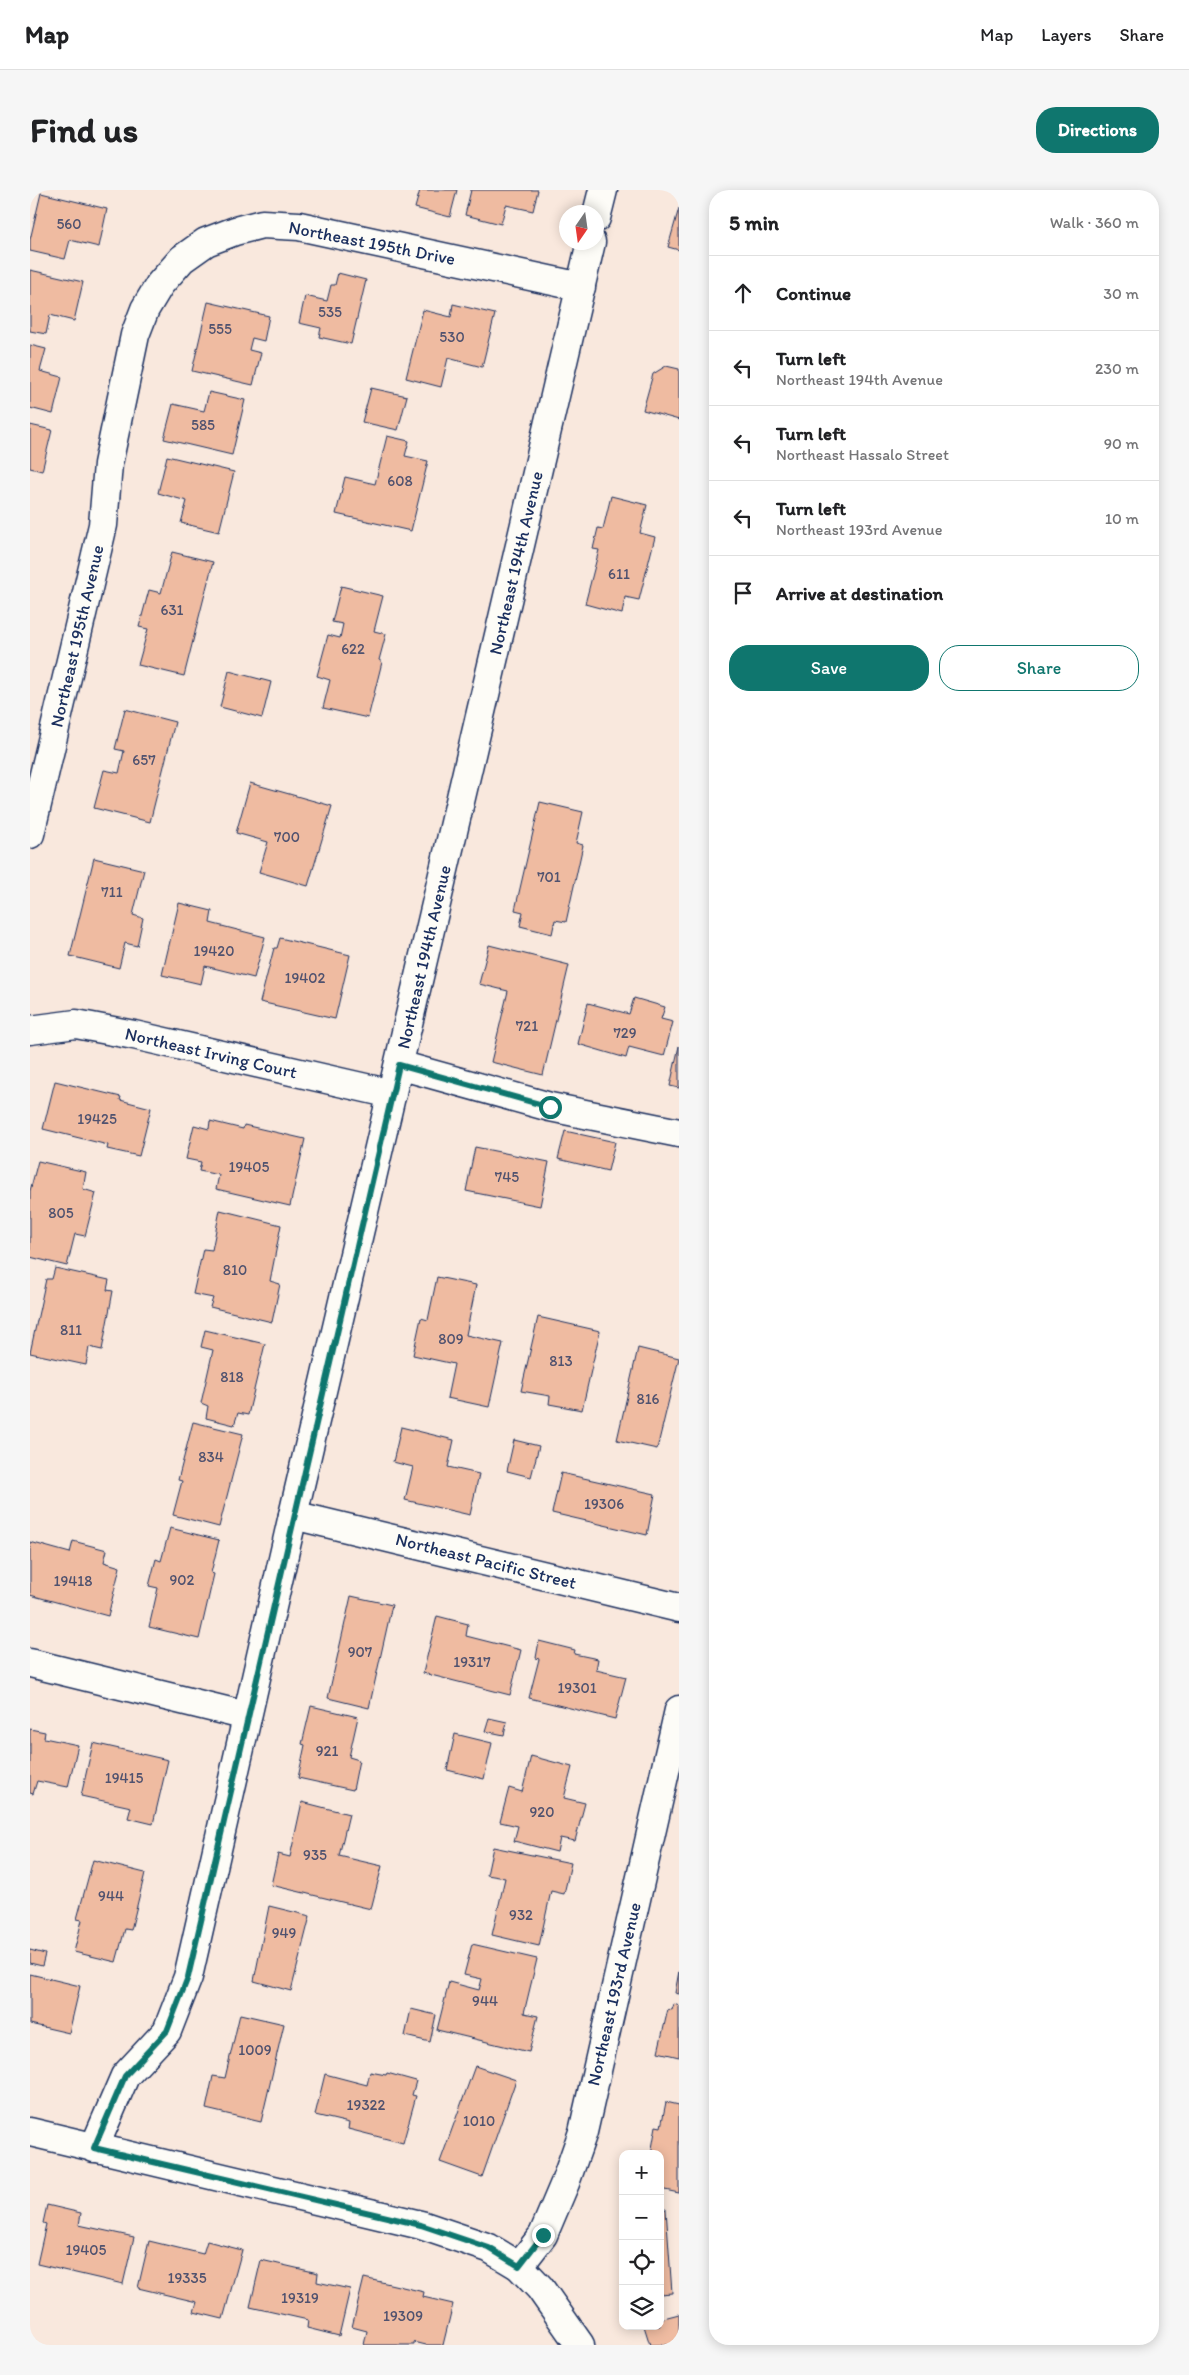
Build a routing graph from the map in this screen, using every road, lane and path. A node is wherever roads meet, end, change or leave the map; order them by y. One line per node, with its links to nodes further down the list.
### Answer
1 (603, 190): 2 (street)
2 (599, 205)
3 (589, 250): 4 (street, Northeast 194th Avenue)
4 (581, 287): 5 (street, Northeast 195th Drive); 8 (street, Northeast 194th Avenue)
5 (103, 525): 6 (street, Northeast 195th Avenue)
6 (30, 834)
7 (30, 1030): 9 (street, Northeast Irving Court)
8 (399, 1065): 9 (street, Northeast 194th Avenue); 10 (street)
9 (392, 1094): 11 (street, Northeast 194th Avenue)
10 (679, 1133)
11 (293, 1515): 12 (street, Northeast Pacific Street); 15 (street, Northeast 194th Avenue)
12 (679, 1608)
13 (30, 1663): 15 (street)
14 (679, 1710): 18 (street, Northeast 193rd Avenue)
15 (247, 1716): 17 (street, Northeast 194th Avenue)
16 (30, 2132): 17 (street)
17 (94, 2148): 18 (street)
18 (519, 2266): 19 (street)
19 (580, 2345)

